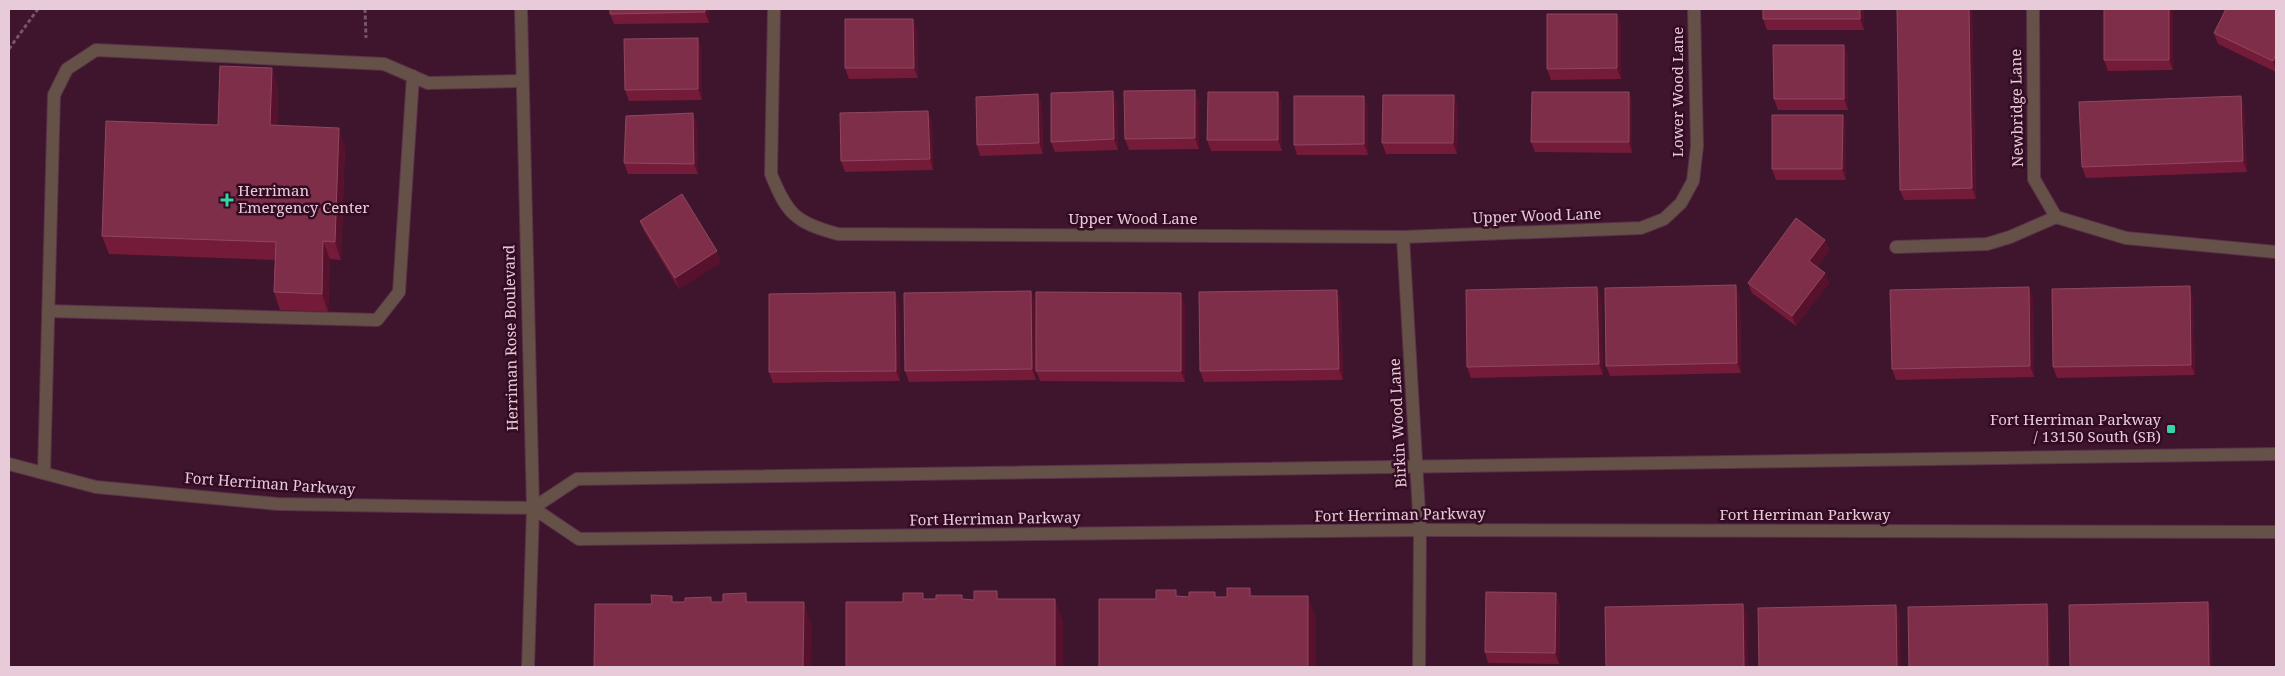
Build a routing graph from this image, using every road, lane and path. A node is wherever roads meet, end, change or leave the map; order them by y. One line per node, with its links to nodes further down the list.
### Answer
1 (38, 9): 8 (path)
2 (365, 9): 7 (path)
3 (521, 9): 10 (street, Herriman Rose Boulevard)
4 (774, 9): 13 (street, Upper Wood Lane)
5 (1694, 9): 11 (street, Lower Wood Lane)
6 (2033, 9): 12 (street, Newbridge Lane)
7 (366, 38)
8 (9, 50)
9 (413, 76): 10 (street); 16 (street); 16 (street)
10 (522, 80): 21 (street, Herriman Rose Boulevard)
11 (1681, 203): 13 (street, Upper Wood Lane)
12 (2056, 217): 14 (street); 15 (street)
13 (1403, 237): 19 (street, Birkin Wood Lane)
14 (1896, 247)
15 (2276, 252)
16 (48, 311): 20 (street)
17 (2276, 454): 19 (street)
18 (9, 464): 20 (street, Fort Herriman Parkway)
19 (1417, 466): 21 (street); 22 (street, Birkin Wood Lane)
20 (44, 473): 21 (street, Fort Herriman Parkway)
21 (533, 508): 22 (street, Fort Herriman Parkway); 24 (street, Herriman Rose Boulevard)
22 (1420, 530): 23 (street, Fort Herriman Parkway); 25 (street, Birkin Wood Lane)
23 (2276, 532)
24 (528, 667)
25 (1419, 667)

